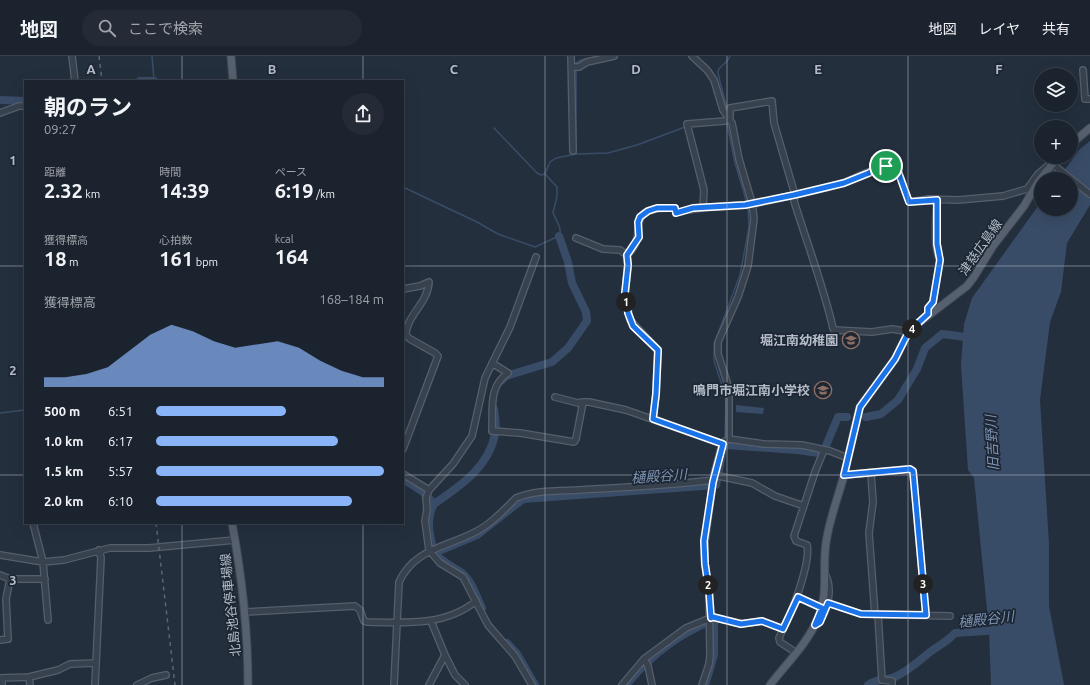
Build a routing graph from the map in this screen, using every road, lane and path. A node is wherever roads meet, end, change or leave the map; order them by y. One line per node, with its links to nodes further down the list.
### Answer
1 (72, 56): 8 (street)
2 (231, 56): 9 (main road)
3 (571, 56): 6 (street)
4 (614, 56): 6 (street)
5 (692, 56): 13 (street)
6 (575, 67): 16 (street)
7 (1083, 70): 10 (street)
8 (75, 80)
9 (233, 80)
10 (1090, 99)
11 (24, 106): 12 (street)
12 (0, 113)
13 (728, 118): 19 (street); 21 (street); 22 (street)
14 (1090, 128): 15 (main road)
15 (1078, 138)
16 (573, 151)
17 (1053, 164): 18 (street); 20 (street); 27 (main road, 津慈広島線)
18 (1090, 194)
19 (794, 195): 20 (street); 21 (street); 28 (street)
20 (937, 200): 27 (street)
21 (749, 204): 22 (street); 34 (street)
22 (703, 208): 24 (street)
23 (576, 238): 24 (street)
24 (627, 255): 33 (street)
25 (536, 257): 30 (street)
26 (404, 289): 29 (street)
27 (928, 314): 28 (main road, 津慈広島線)
28 (910, 332): 37 (main road, 津慈広島線)
29 (404, 334): 35 (street)
30 (492, 363): 32 (street); 42 (street)
31 (555, 397): 32 (street)
32 (583, 402): 33 (street)
33 (653, 419): 34 (street)
34 (726, 441): 36 (street); 41 (street)
35 (404, 446)
36 (822, 450): 37 (street); 43 (street)
37 (848, 458): 40 (main road, 津慈広島線)
38 (871, 474): 40 (street); 60 (street); 61 (street)
39 (404, 475): 42 (street)
40 (844, 475): 51 (main road, 津慈広島線)
41 (713, 481): 43 (street); 47 (street); 64 (street)
42 (427, 494): 47 (street)
43 (804, 506): 55 (street)
44 (33, 524): 50 (street)
45 (232, 524): 46 (main road, 北島池谷停車場線)
46 (235, 540): 48 (street); 59 (main road, 北島池谷停車場線)
47 (432, 549): 56 (street); 66 (street)
48 (99, 550): 50 (street); 73 (street)
49 (0, 555): 50 (street)
50 (42, 562): 54 (street)
51 (825, 573): 57 (street); 58 (main road, 津慈広島線)
52 (0, 575): 53 (street)
53 (10, 579): 54 (street); 69 (street)
54 (45, 579): 63 (street)
55 (798, 597): 58 (street); 68 (street)
56 (476, 601): 65 (street); 85 (street)
57 (829, 603): 60 (street); 67 (street)
58 (822, 608): 67 (main road, 津慈広島線)
59 (245, 612): 66 (street); 81 (main road, 北島池谷停車場線)
60 (876, 615): 61 (street); 90 (street)
61 (926, 615): 62 (street)
62 (950, 616)
63 (48, 620)
64 (711, 620): 68 (street); 72 (street); 88 (street)
65 (431, 621): 66 (street); 71 (street)
66 (397, 622): 82 (street)
67 (815, 625): 70 (main road, 津慈広島線)
68 (783, 629): 70 (street)
69 (0, 640)
70 (795, 652): 89 (main road, 津慈広島線)
71 (445, 655): 83 (street); 84 (street)
72 (645, 661): 86 (street); 87 (street)
73 (96, 663): 75 (street); 79 (street)
74 (166, 675): 80 (street)
75 (29, 677): 76 (street); 78 (street)
76 (1, 678): 77 (street)
77 (2, 685)
78 (30, 685)
79 (95, 685)
80 (137, 685)
81 (248, 685)
82 (394, 685)
83 (429, 685)
84 (465, 685)
85 (532, 685)
86 (622, 685)
87 (652, 685)
88 (702, 685)
89 (770, 685)
90 (892, 685)

